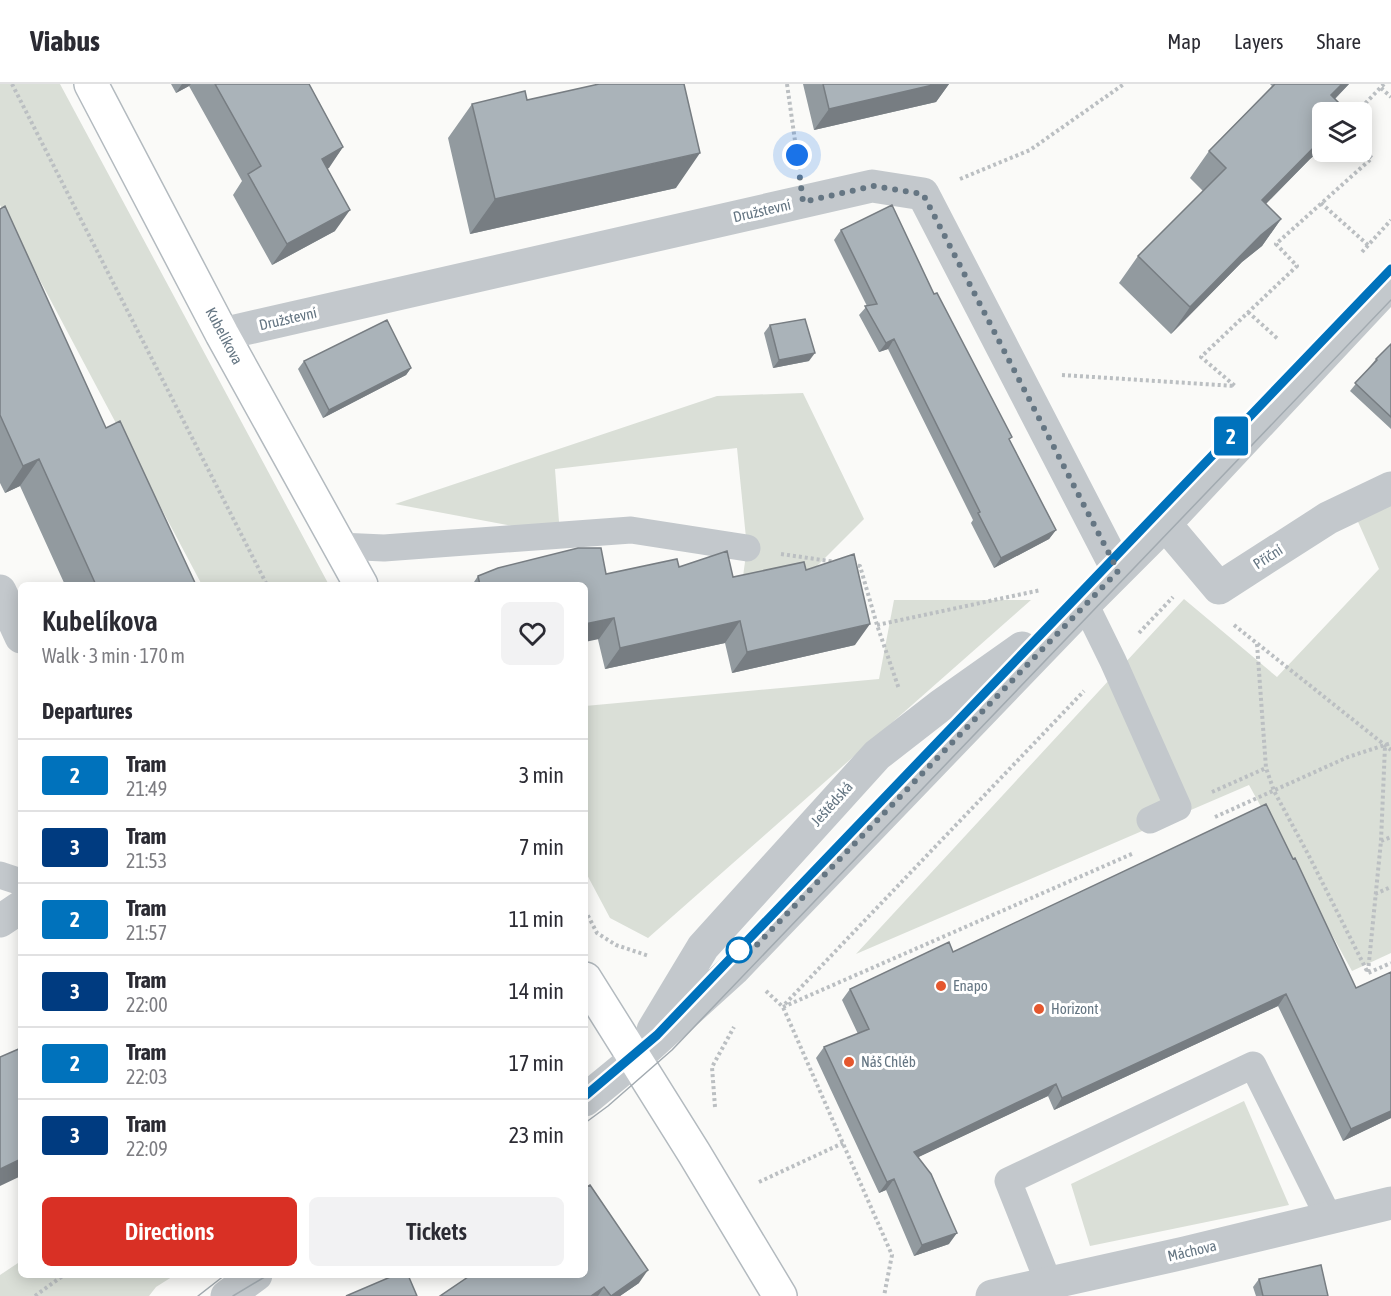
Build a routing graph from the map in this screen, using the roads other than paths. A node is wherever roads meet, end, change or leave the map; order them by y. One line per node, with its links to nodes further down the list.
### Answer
1 (91, 84): 3 (street, Kubelíkova)
2 (1391, 283): 5 (street, Ještědská)
3 (222, 334): 6 (street, Kubelíkova); 8 (street, Družstevní)
4 (1391, 488): 5 (street, Příční)
5 (1165, 524): 8 (street, Ještědská)
6 (339, 546): 7 (lane); 9 (street, Kubelíkova)
7 (747, 548)
8 (1118, 571): 11 (street, Ještědská)
9 (359, 582)
10 (0, 591): 12 (street)
11 (1085, 604): 13 (lane); 19 (street, Ještědská); 19 (street, Ještědská)
12 (18, 630)
13 (1150, 820)
14 (0, 875): 15 (lane)
15 (18, 881)
16 (18, 909): 17 (street)
17 (0, 921)
18 (588, 984): 19 (street)
19 (635, 1059): 20 (street, Ještědská); 26 (street)
20 (588, 1098)
21 (1391, 1203): 22 (street, Máchova)
22 (1329, 1218): 24 (street, Máchova); 24 (lane)
23 (252, 1278): 25 (street)
24 (1049, 1284): 27 (street, Máchova)
25 (227, 1296)
26 (780, 1296)
27 (992, 1296)

